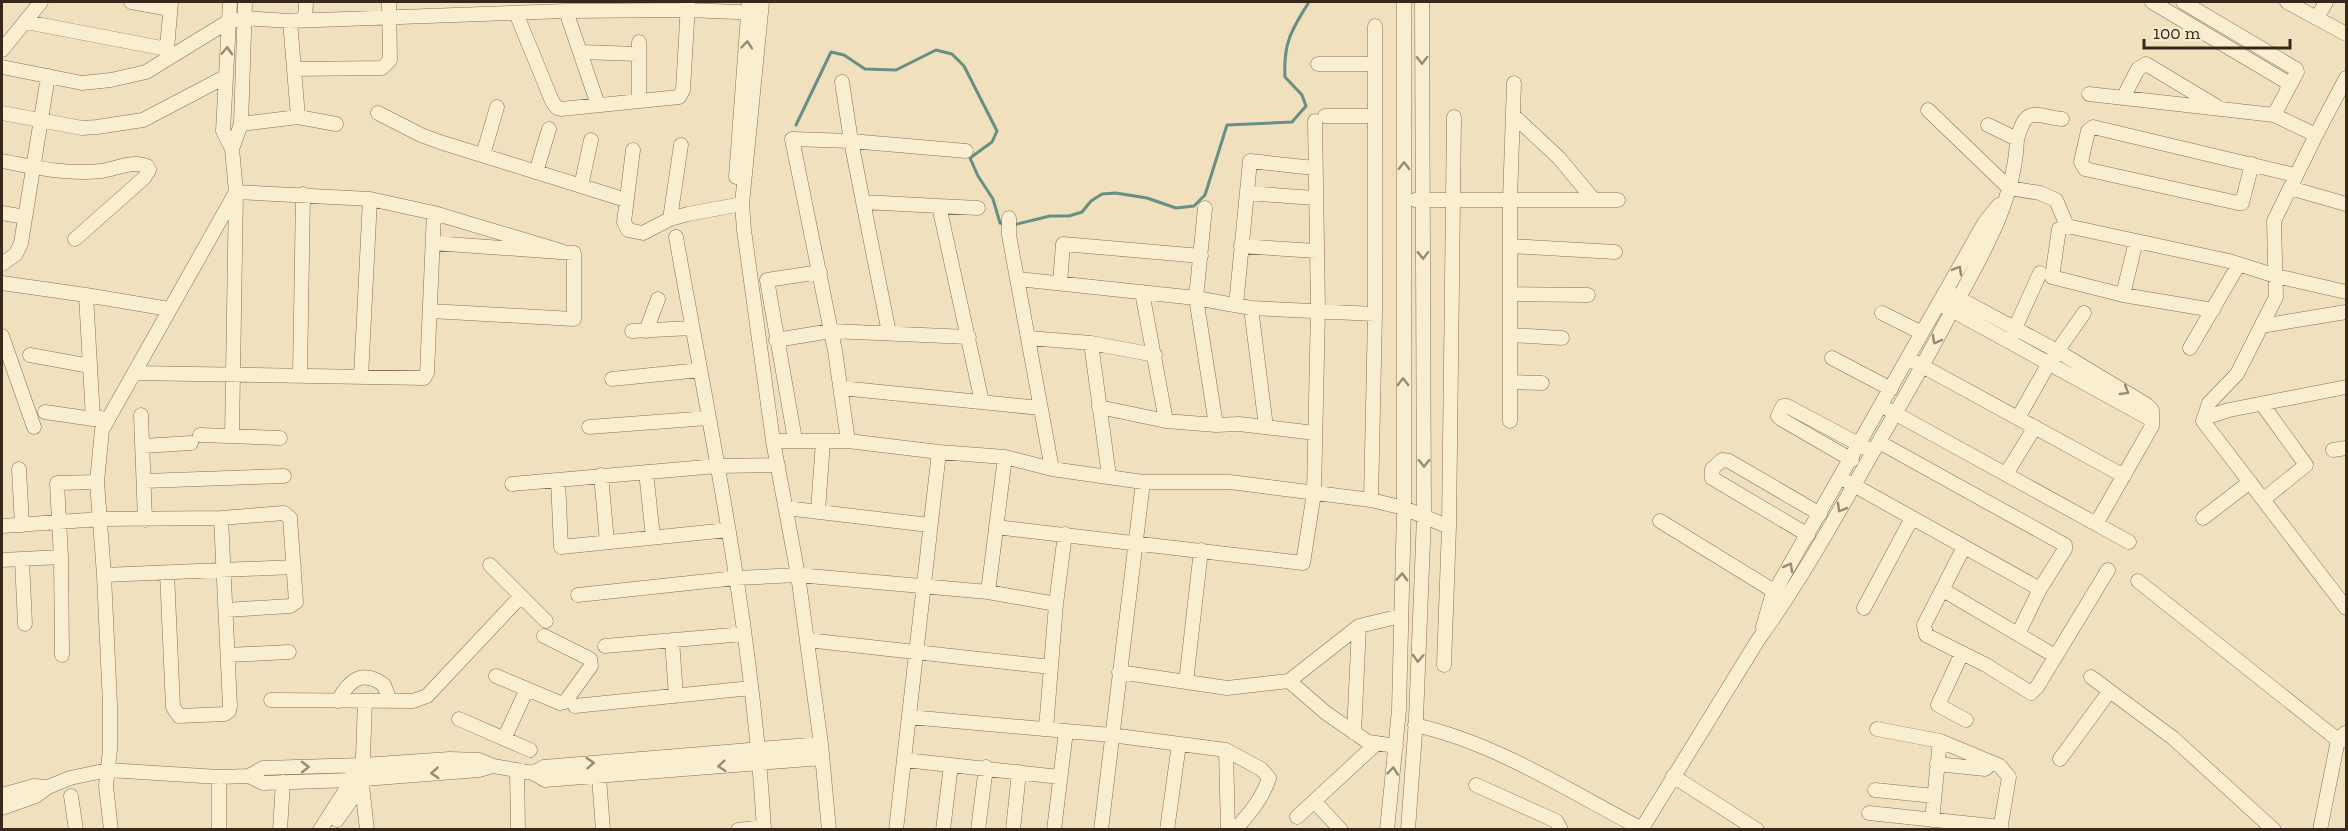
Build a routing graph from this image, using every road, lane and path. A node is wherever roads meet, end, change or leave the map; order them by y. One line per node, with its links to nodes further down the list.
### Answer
1 (41, 2): 25 (street)
2 (131, 2): 13 (street)
3 (230, 2): 23 (street)
4 (245, 2): 19 (street)
5 (306, 2): 21 (street)
6 (390, 2): 18 (street)
7 (1404, 2): 83 (street, one-way to 7)
8 (1422, 2): 90 (street, one-way to 90)
9 (2152, 2): 28 (street)
10 (2183, 2): 22 (street)
11 (2287, 2): 20 (street)
12 (2326, 2): 20 (street)
13 (170, 5): 31 (street)
14 (688, 6): 15 (street); 17 (street); 44 (street)
15 (756, 7): 96 (street)
16 (525, 9): 17 (street); 18 (street); 45 (street)
17 (567, 10): 30 (street)
18 (390, 17): 21 (street); 35 (street)
19 (244, 18): 23 (street); 24 (street); 58 (street)
20 (2317, 18): 27 (street)
21 (305, 20): 24 (street)
22 (2215, 20): 28 (street); 41 (street)
23 (229, 21): 31 (street); 37 (street, one-way to 23)
24 (290, 21): 35 (street)
25 (26, 22): 29 (street); 31 (street)
26 (1375, 26): 33 (street)
27 (2346, 34)
28 (2207, 35): 41 (street)
29 (2, 50)
30 (581, 52): 44 (street); 45 (street)
31 (169, 53): 36 (street)
32 (1318, 64): 33 (street)
33 (1376, 64): 52 (street)
34 (2, 67): 36 (street)
35 (294, 69): 54 (street)
36 (48, 76): 57 (street)
37 (225, 77): 57 (street); 70 (street)
38 (2346, 78): 62 (street)
39 (842, 82): 65 (street)
40 (1514, 83): 53 (street)
41 (2290, 84): 51 (street)
42 (2089, 94): 43 (street)
43 (2123, 98): 47 (street); 47 (street)
44 (639, 101): 45 (street)
45 (598, 105)
46 (497, 107): 69 (street)
47 (2220, 109): 51 (street)
48 (1928, 110): 78 (street)
49 (2, 113): 57 (street)
50 (378, 113): 69 (street)
51 (2274, 115): 62 (street)
52 (1376, 116): 74 (street); 139 (street)
53 (1514, 116): 87 (street); 88 (street)
54 (298, 117): 58 (street); 59 (street)
55 (1454, 117): 86 (street)
56 (2062, 119): 63 (street)
57 (40, 120): 73 (street)
58 (241, 123): 70 (street)
59 (336, 124)
60 (1988, 125): 63 (street)
61 (549, 129): 75 (street)
62 (2316, 135): 76 (street)
63 (2017, 139): 78 (street)
64 (591, 140): 77 (street)
65 (851, 141): 68 (street); 91 (street); 115 (street)
66 (681, 145): 101 (street)
67 (633, 150): 85 (street)
68 (966, 151)
69 (483, 155): 75 (street)
70 (232, 157): 79 (street)
71 (2, 161): 73 (street)
72 (2252, 165): 72 (street); 76 (street)
73 (32, 166): 99 (street); 104 (street)
74 (1314, 168): 80 (street); 82 (street)
75 (536, 172): 77 (street)
76 (2293, 182): 92 (street); 117 (street)
77 (581, 186): 85 (street)
78 (2009, 190): 102 (street); 127 (street, one-way to 78); 130 (street)
79 (236, 192): 81 (street); 133 (street); 167 (street)
80 (1247, 193): 82 (street); 107 (street)
81 (303, 194): 84 (street); 168 (street)
82 (1314, 198): 110 (street)
83 (1404, 198): 90 (street); 191 (street, one-way to 83)
84 (370, 199): 98 (street); 169 (street)
85 (626, 200): 101 (street)
86 (1452, 200): 87 (street); 90 (street); 250 (street)
87 (1510, 200): 88 (street); 108 (street)
88 (1594, 200): 89 (street)
89 (1618, 200)
90 (1422, 201): 192 (street, one-way to 192)
91 (863, 202): 93 (street); 146 (street)
92 (2346, 204)
93 (939, 206): 94 (street); 151 (street)
94 (978, 208)
95 (1205, 208): 112 (street)
96 (738, 210): 101 (street); 203 (street)
97 (2, 213): 99 (street)
98 (434, 213): 106 (street); 109 (street)
99 (25, 217): 113 (street)
100 (1009, 218): 118 (street)
101 (670, 219)
102 (2067, 226): 105 (street); 126 (street)
103 (676, 237): 142 (street)
104 (75, 239)
105 (2136, 241): 114 (street); 126 (street)
106 (433, 243): 109 (street); 136 (street)
107 (1241, 246): 110 (street); 131 (street)
108 (1510, 246): 111 (street); 123 (street)
109 (561, 251): 136 (street)
110 (1316, 251): 134 (street)
111 (1615, 252)
112 (1201, 256): 119 (street); 128 (street)
113 (2, 264)
114 (2239, 264): 117 (street); 135 (street)
115 (819, 272): 145 (street); 154 (street)
116 (2040, 273): 149 (street)
117 (2276, 276): 122 (street); 141 (street)
118 (1018, 279): 119 (street); 152 (street)
119 (1060, 283): 121 (street)
120 (6, 284): 124 (street)
121 (1142, 292): 128 (street); 159 (street)
122 (2346, 292)
123 (1510, 294): 125 (street); 148 (street)
124 (86, 295): 133 (street); 163 (street)
125 (1588, 295)
126 (2123, 295): 135 (street)
127 (1942, 297): 130 (street); 147 (street)
128 (1196, 298): 131 (street); 194 (street)
129 (658, 299): 144 (street)
130 (1956, 304): 149 (street); 164 (street, one-way to 164)
131 (1236, 305): 132 (street)
132 (1251, 308): 134 (street); 197 (street)
133 (169, 309): 166 (street)
134 (1318, 309): 139 (street); 199 (street)
135 (2213, 310): 156 (street)
136 (431, 311): 169 (street)
137 (2346, 312): 141 (street)
138 (2084, 313): 157 (street)
139 (1375, 314): 232 (street)
140 (1882, 314): 147 (street)
141 (2261, 326): 188 (street)
142 (692, 328): 144 (street); 165 (street)
143 (632, 331): 144 (street)
144 (646, 331)
145 (831, 331): 146 (street); 154 (street); 175 (street)
146 (889, 333): 151 (street)
147 (1922, 333): 161 (street)
148 (1511, 335): 153 (street); 172 (street)
149 (2012, 335): 157 (street); 162 (street)
150 (2, 336): 195 (street)
151 (969, 337): 177 (street)
152 (1029, 338): 155 (street); 181 (street)
153 (1562, 338)
154 (776, 340): 202 (street)
155 (1090, 343): 159 (street); 180 (street)
156 (2190, 348)
157 (2059, 352): 162 (street); 171 (street)
158 (30, 355): 163 (street)
159 (1155, 355): 190 (street)
160 (1832, 358): 176 (street)
161 (1908, 358): 164 (street); 176 (street)
162 (2049, 363): 171 (street); 187 (street)
163 (90, 366): 189 (street)
164 (1922, 366): 183 (street); 187 (street)
165 (700, 370): 170 (street); 186 (street)
166 (134, 373): 167 (street); 185 (street)
167 (234, 375): 168 (street); 200 (street)
168 (300, 375): 169 (street)
169 (361, 377)
170 (612, 379)
171 (2094, 381): 221 (street)
172 (1511, 382): 173 (street); 193 (street)
173 (1542, 383)
174 (2346, 387): 178 (street)
175 (841, 388): 177 (street); 205 (street)
176 (1891, 389): 179 (street)
177 (982, 402): 181 (street)
178 (2262, 404): 188 (street); 231 (street)
179 (1882, 406): 183 (street); 206 (street)
180 (1099, 407): 190 (street); 220 (street)
181 (1040, 408): 215 (street)
182 (45, 412): 189 (street)
183 (1895, 413): 208 (street); 217 (street)
184 (141, 416): 207 (street)
185 (109, 417): 189 (street); 225 (street)
186 (708, 418): 196 (street); 213 (street)
187 (2018, 418): 198 (street)
188 (2204, 418): 227 (street)
189 (93, 419)
190 (1166, 421): 194 (street)
191 (1403, 421): 192 (street); 234 (street)
192 (1424, 421): 237 (street, one-way to 237)
193 (1510, 422)
194 (1216, 425): 197 (street)
195 (34, 427)
196 (589, 427)
197 (1266, 427): 199 (street)
198 (2035, 427): 217 (street); 221 (street)
199 (1315, 433): 230 (street)
200 (232, 435): 201 (street); 207 (street)
201 (280, 438)
202 (795, 440): 203 (street); 204 (street)
203 (773, 441): 212 (street)
204 (823, 441): 205 (street); 235 (street)
205 (849, 441): 209 (street)
206 (1859, 445): 208 (street); 211 (street); 211 (street)
207 (142, 446): 224 (street)
208 (1876, 447): 229 (street); 273 (street)
209 (939, 452): 210 (street); 247 (street)
210 (1005, 457): 215 (street); 249 (street)
211 (1851, 460): 222 (street)
212 (778, 465): 213 (street); 233 (street)
213 (717, 466): 216 (street); 251 (street)
214 (19, 469): 246 (street)
215 (1052, 469): 220 (street)
216 (646, 472): 219 (street); 254 (street)
217 (2006, 474): 245 (street)
218 (284, 476): 224 (street)
219 (602, 476): 223 (street); 255 (street)
220 (1109, 476): 226 (street)
221 (2124, 476): 245 (street)
222 (1841, 479): 229 (street); 236 (street)
223 (558, 480): 228 (street); 255 (street)
224 (144, 481): 242 (street)
225 (97, 482): 241 (street); 244 (street)
226 (1143, 482): 230 (street); 257 (street)
227 (2250, 482): 231 (street); 240 (street)
228 (512, 484)
229 (1854, 486): 239 (street); 277 (street, one-way to 277)
230 (1314, 493): 232 (street); 259 (street)
231 (2264, 499): 281 (street)
232 (1371, 500): 234 (street)
233 (786, 508): 235 (street); 269 (street)
234 (1404, 508): 237 (street); 283 (street, one-way to 234)
235 (818, 511): 247 (street)
236 (1820, 514): 253 (street); 253 (street)
237 (1424, 516): 250 (street); 316 (street, one-way to 316)
238 (221, 518): 242 (street); 264 (street); 265 (street)
239 (1912, 518): 258 (street); 280 (street)
240 (2203, 518)
241 (101, 519): 242 (street); 244 (street); 268 (street)
242 (145, 520)
243 (1660, 521): 277 (street)
244 (60, 522): 246 (street); 260 (street)
245 (2096, 524): 256 (street)
246 (22, 525): 248 (street)
247 (929, 525): 272 (street)
248 (2, 526)
249 (996, 527): 252 (street); 275 (street)
250 (1449, 527): 299 (street)
251 (728, 530): 254 (street); 270 (street)
252 (1065, 534): 257 (street); 279 (street)
253 (1808, 535): 277 (street, one-way to 253)
254 (653, 537): 255 (street)
255 (607, 542)
256 (2129, 542)
257 (1135, 543): 259 (street); 301 (street)
258 (1964, 547): 273 (street); 274 (street)
259 (1202, 550): 305 (street)
260 (61, 557): 262 (street); 296 (street)
261 (2, 560): 262 (street)
262 (22, 560): 285 (street)
263 (490, 565): 278 (street)
264 (294, 567): 265 (street); 282 (street)
265 (224, 569): 267 (street); 282 (street)
266 (2108, 570): 298 (street)
267 (167, 573): 268 (street); 297 (street)
268 (104, 575): 342 (street)
269 (798, 575): 270 (street); 272 (street); 291 (street)
270 (736, 578): 276 (street); 287 (street)
271 (2138, 580): 326 (street)
272 (923, 587): 275 (street); 293 (street)
273 (2040, 589): 288 (street)
274 (1943, 590): 288 (street); 295 (street)
275 (988, 592): 279 (street)
276 (578, 595)
277 (1781, 595): 347 (street)
278 (521, 596): 284 (street); 313 (street)
279 (1056, 604): 300 (street)
280 (1864, 608)
281 (2346, 608)
282 (226, 610): 297 (street)
283 (1401, 616): 286 (street); 315 (street)
284 (546, 621)
285 (25, 624)
286 (1359, 626): 304 (street); 324 (street)
287 (744, 634): 290 (street); 306 (street)
288 (2018, 634): 298 (street)
289 (544, 636): 307 (street)
290 (672, 640): 292 (street); 309 (street)
291 (807, 640): 293 (street); 333 (street)
292 (604, 646)
293 (916, 651): 300 (street); 317 (street)
294 (289, 652): 297 (street)
295 (1962, 653): 298 (street); 319 (street)
296 (62, 655)
297 (228, 655)
298 (2055, 656)
299 (1444, 665)
300 (1051, 667): 321 (street)
301 (1119, 672): 305 (street); 325 (street)
302 (496, 676): 307 (street)
303 (2091, 677): 308 (street)
304 (1289, 681): 305 (street); 324 (street)
305 (1186, 682)
306 (751, 688): 309 (street); 334 (street)
307 (527, 689): 327 (street)
308 (2109, 692): 335 (street); 392 (street)
309 (676, 696): 314 (street)
310 (271, 700): 311 (street)
311 (338, 701): 312 (street); 313 (street)
312 (365, 701): 313 (street); 345 (street)
313 (390, 701)
314 (575, 706)
315 (1400, 710): 316 (street); 331 (street)
316 (1416, 710): 320 (street)
317 (909, 717): 321 (street); 336 (street)
318 (459, 719): 327 (street)
319 (1966, 720)
320 (1415, 725): 366 (street); 389 (street)
321 (1046, 729): 323 (street)
322 (1878, 729): 328 (street)
323 (1066, 731): 325 (street); 350 (street)
324 (1354, 733): 329 (street)
325 (1111, 735): 330 (street); 383 (street)
326 (2344, 737): 393 (street)
327 (504, 739): 341 (street)
328 (1940, 741): 337 (street); 338 (street)
329 (1377, 743): 331 (street); 358 (street)
330 (1179, 744): 332 (street); 384 (street)
331 (1396, 746): 388 (street, one-way to 331)
332 (1226, 750): 385 (street); 386 (street)
333 (821, 751): 334 (street); 377 (street)
334 (759, 756): 344 (street, one-way to 334); 349 (street, one-way to 349); 364 (street)
335 (2060, 759)
336 (905, 760): 339 (street); 378 (street)
337 (1992, 763): 338 (street); 365 (street)
338 (1937, 764): 357 (street)
339 (951, 765): 340 (street); 379 (street)
340 (986, 768): 343 (street); 380 (street)
341 (514, 769): 344 (street); 345 (street); 374 (street)
342 (108, 770): 348 (street); 353 (street); 368 (street)
343 (1018, 772): 350 (street); 381 (street)
344 (533, 773): 349 (street)
345 (359, 775): 346 (street, one-way to 345); 351 (street); 371 (street); 372 (street); 373 (street)
346 (249, 776): 348 (street); 351 (street)
347 (1673, 776): 363 (street); 366 (street)
348 (219, 777): 369 (street)
349 (599, 777): 375 (street)
350 (1060, 777): 382 (street)
351 (283, 782): 370 (street)
352 (1476, 785): 390 (street)
353 (48, 787): 355 (street); 359 (street)
354 (1875, 790): 357 (street)
355 (2, 795)
356 (71, 796): 367 (street)
357 (1934, 796): 362 (street)
358 (1314, 801): 361 (street); 387 (street)
359 (2, 808)
360 (1869, 813): 362 (street)
361 (1297, 817)
362 (1932, 820): 365 (street)
363 (1734, 824): 391 (street)
364 (764, 828): 376 (street)
365 (2000, 828)
366 (1641, 829)
367 (76, 830)
368 (111, 830)
369 (219, 830)
370 (280, 830)
371 (320, 830)
372 (330, 830)
373 (367, 830)
374 (519, 830)
375 (603, 830)
376 (738, 830)
377 (830, 830)
378 (896, 830)
379 (943, 830)
380 (978, 830)
381 (1013, 830)
382 (1054, 830)
383 (1101, 830)
384 (1167, 830)
385 (1228, 830)
386 (1234, 830)
387 (1341, 830)
388 (1387, 830)
389 (1408, 830)
390 (1561, 830)
391 (1757, 830)
392 (2274, 830)
393 (2320, 830)

